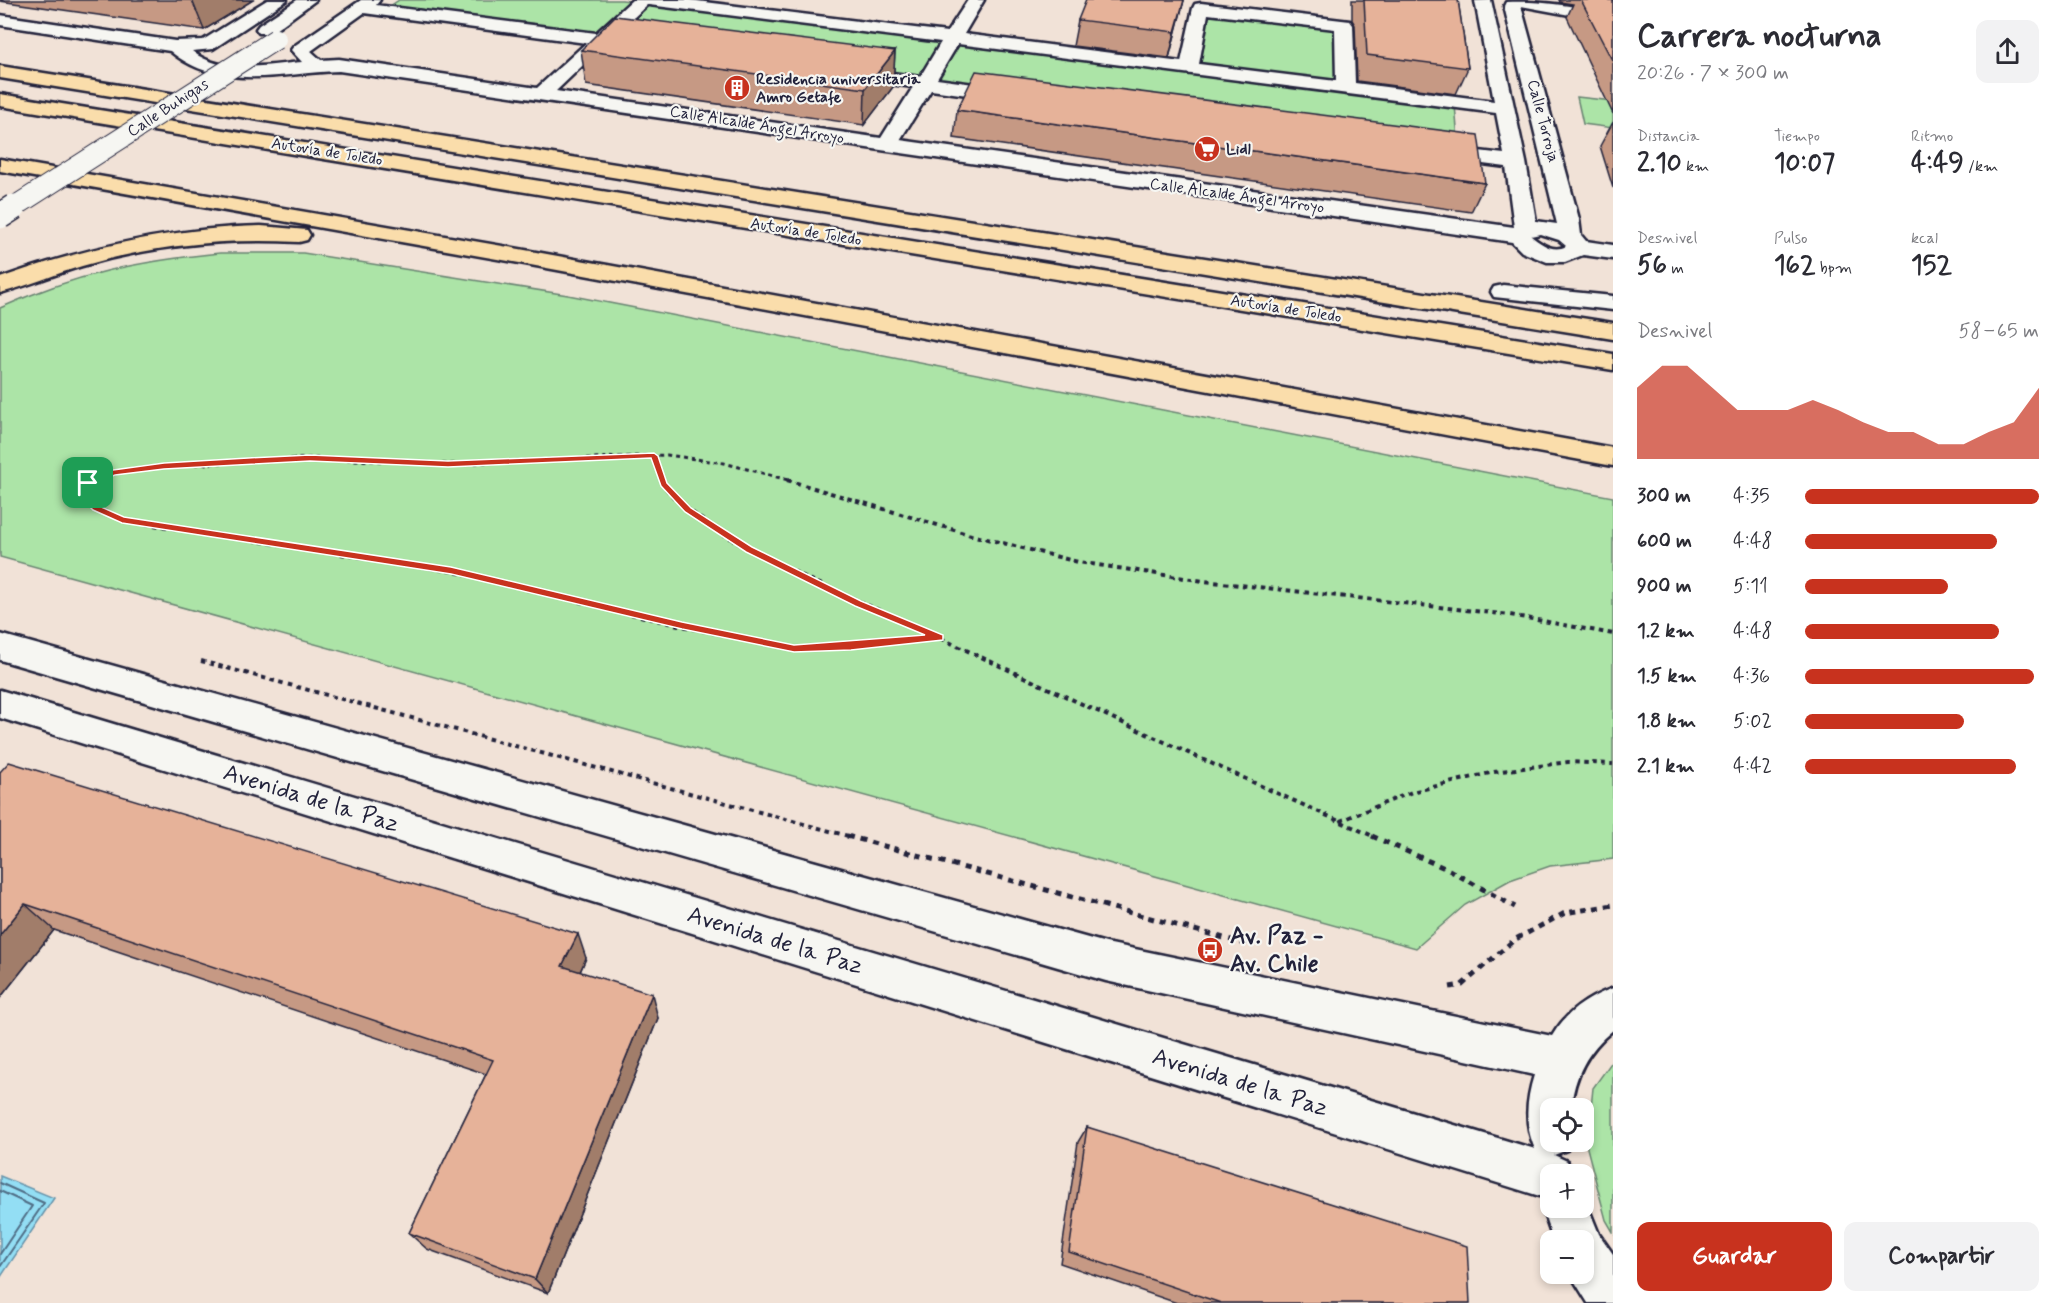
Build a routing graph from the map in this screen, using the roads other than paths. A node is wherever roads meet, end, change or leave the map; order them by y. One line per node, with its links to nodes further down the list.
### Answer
1 (279, 0): 13 (street)
2 (642, 0): 12 (street)
3 (649, 0): 11 (street)
4 (976, 0): 11 (street)
5 (1482, 1): 6 (street); 24 (street, Calle Torroja)
6 (1520, 2): 9 (street); 34 (street, Calle Torroja)
7 (367, 4): 12 (street); 15 (street)
8 (314, 6): 29 (street, Calle Buhigas); 30 (street, Calle Buhigas, bridge)
9 (1613, 18)
10 (0, 20): 13 (street, Calle Alcalde Ángel Arroyo)
11 (952, 38): 16 (street); 19 (street)
12 (600, 40): 14 (street); 21 (street)
13 (175, 46): 15 (street, Calle Alcalde Ángel Arroyo)
14 (658, 47)
15 (316, 65): 21 (street, Calle Alcalde Ángel Arroyo)
16 (1189, 68): 20 (street); 20 (street)
17 (832, 71): 19 (street)
18 (0, 72): 36 (highway, Autovía de Toledo)
19 (925, 83): 22 (street); 25 (street)
20 (1346, 88): 24 (street)
21 (543, 93): 25 (street, Calle Alcalde Ángel Arroyo)
22 (1032, 98)
23 (0, 100): 40 (highway, Autovía de Toledo)
24 (1505, 108): 27 (street, Calle Torroja)
25 (887, 145): 31 (street, Calle Alcalde Ángel Arroyo)
26 (1422, 150): 27 (street)
27 (1516, 162): 31 (street, Calle Torroja)
28 (0, 165): 33 (highway)
29 (0, 195)
30 (0, 216)
31 (1525, 238): 34 (street, Calle Alcalde Ángel Arroyo); 37 (street, Calle Torroja)
32 (1613, 252): 34 (street, Calle Alcalde Ángel Arroyo)
33 (525, 257): 35 (highway); 41 (highway)
34 (1573, 258): 38 (street)
35 (0, 286)
36 (1337, 287): 37 (highway); 39 (highway, Autovía de Toledo)
37 (1503, 292): 38 (street)
38 (1609, 303)
39 (1613, 331)
40 (1613, 362)
41 (1613, 457)
42 (0, 647): 45 (street)
43 (0, 704): 47 (street, Avenida de la Paz)
44 (1613, 1008): 45 (street)
45 (1560, 1059): 46 (street)
46 (1550, 1098)
47 (1540, 1174)
48 (1594, 1268): 49 (street)
49 (1613, 1299)

